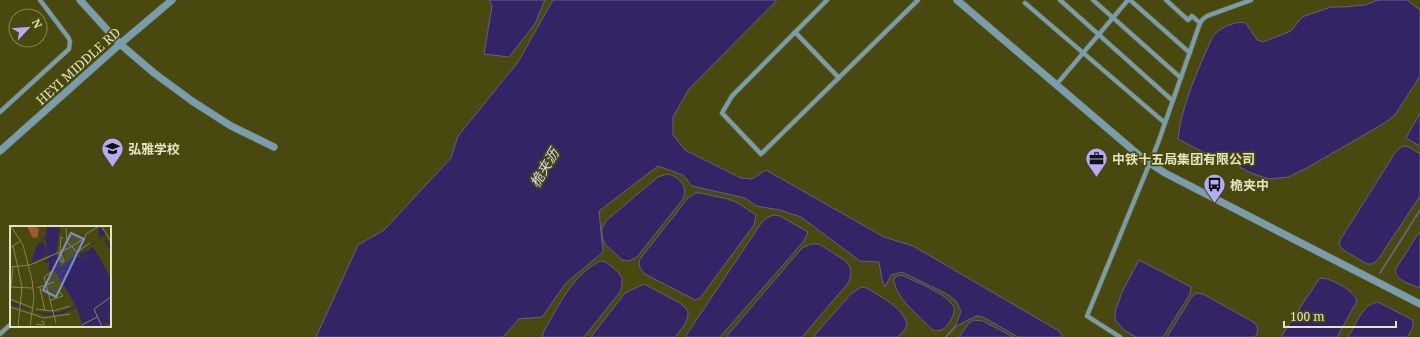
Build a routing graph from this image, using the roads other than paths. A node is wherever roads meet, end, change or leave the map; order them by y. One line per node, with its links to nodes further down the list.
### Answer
1 (40, 0): 24 (street)
2 (80, 0): 17 (street)
3 (172, 0): 17 (street, HEYI MIDDLE RD)
4 (827, 0): 15 (street)
5 (918, 0): 20 (street)
6 (957, 0): 22 (street)
7 (1060, 0): 16 (street)
8 (1093, 0): 13 (street)
9 (1129, 0): 13 (street); 19 (street)
10 (1166, 0): 14 (street)
11 (1252, 0): 14 (street)
12 (1025, 3): 18 (street)
13 (1113, 18): 16 (street); 21 (street)
14 (1200, 23): 19 (street)
15 (795, 32): 20 (street); 20 (street)
16 (1099, 35): 18 (street); 23 (street)
17 (120, 44): 26 (street); 27 (street, HEYI MIDDLE RD)
18 (1083, 53): 22 (street); 25 (street)
19 (1190, 53): 21 (street)
20 (839, 78)
21 (1181, 78): 23 (street)
22 (1056, 85): 28 (street)
23 (1173, 101): 25 (street)
24 (0, 112)
25 (1165, 123): 28 (street)
26 (274, 147)
27 (0, 151)
28 (1149, 162): 29 (street); 32 (street)
29 (1420, 304)
30 (10, 325): 31 (street)
31 (0, 334)
32 (1120, 337)

